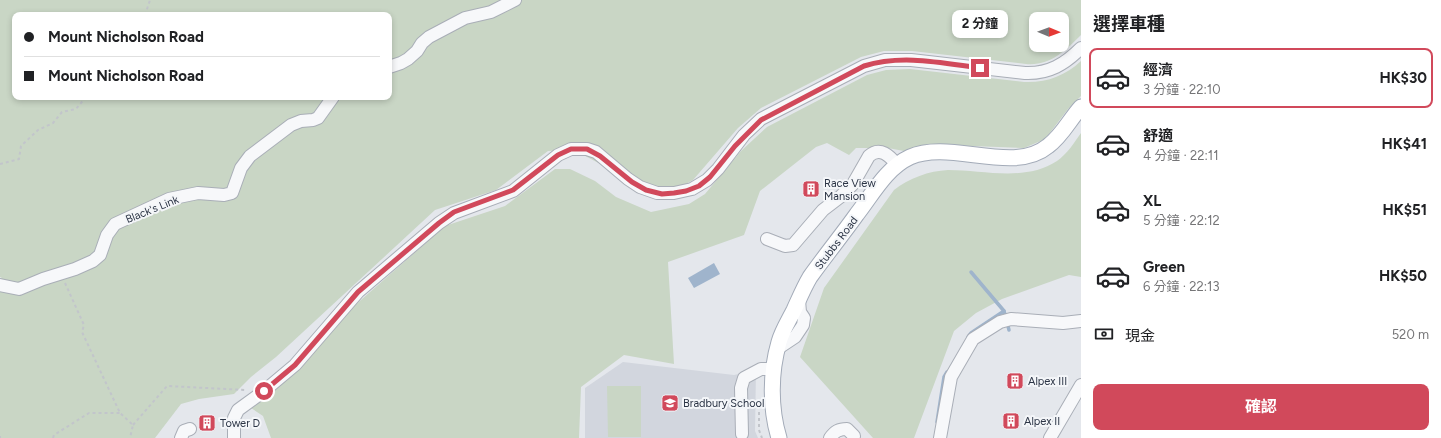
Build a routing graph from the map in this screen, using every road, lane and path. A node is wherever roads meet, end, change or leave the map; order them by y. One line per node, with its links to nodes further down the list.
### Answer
1 (150, 0): 3 (path)
2 (515, 0): 5 (street)
3 (146, 12)
4 (1081, 48): 17 (street)
5 (392, 66)
6 (84, 100): 9 (path)
7 (331, 100): 12 (street, Black's Link)
8 (1081, 107): 10 (main road, Stubbs Road)
9 (0, 164)
10 (897, 165): 11 (street); 15 (main road, Stubbs Road)
11 (767, 240)
12 (60, 273): 13 (street, Black's Link); 18 (path)
13 (0, 285)
14 (1081, 321): 29 (street)
15 (774, 369): 21 (street); 27 (main road, Stubbs Road)
16 (1081, 385): 30 (street)
17 (264, 391): 19 (path); 26 (street)
18 (120, 414): 19 (path); 23 (path)
19 (132, 425): 24 (path)
20 (190, 429): 25 (street)
21 (742, 434)
22 (854, 436): 28 (street)
23 (53, 438)
24 (130, 438)
25 (181, 438)
26 (234, 438)
27 (779, 438)
28 (830, 438)
29 (940, 438)
30 (1050, 438)

